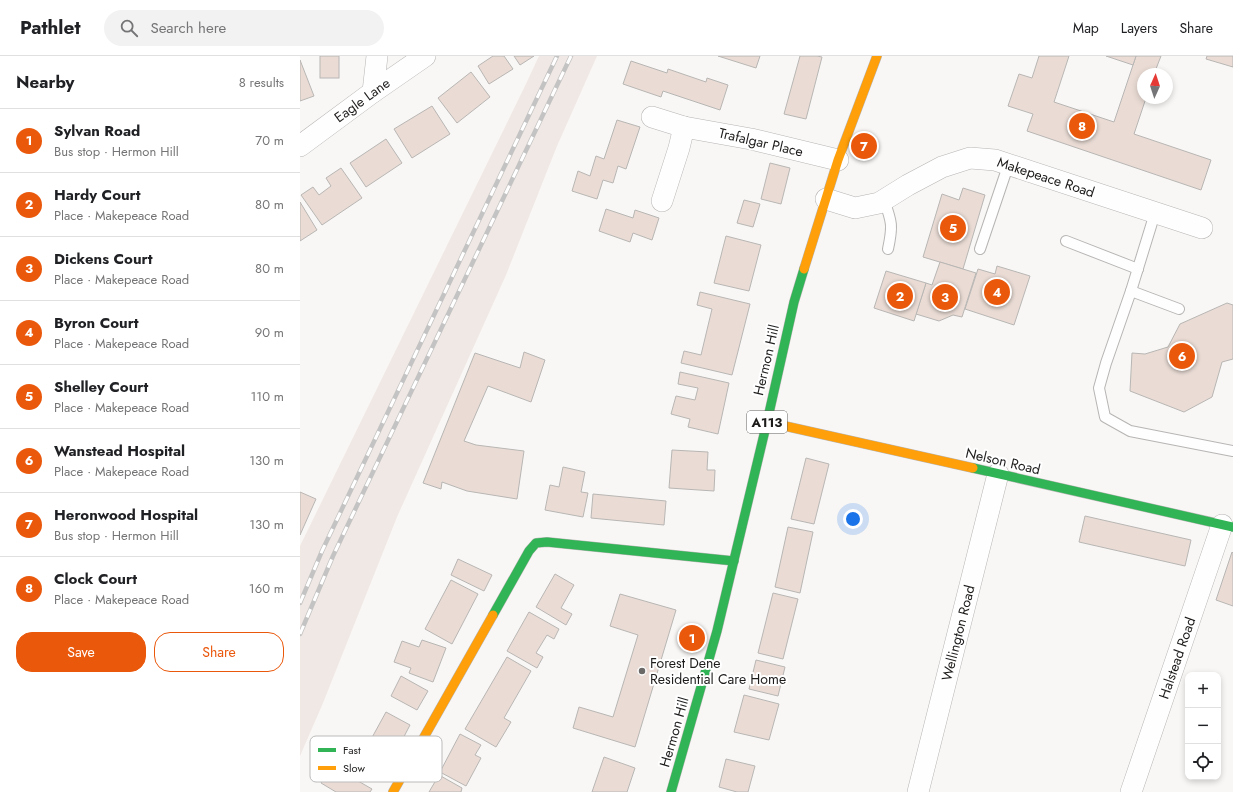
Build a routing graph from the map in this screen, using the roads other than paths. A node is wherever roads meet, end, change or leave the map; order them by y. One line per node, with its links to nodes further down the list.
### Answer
1 (377, 56): 4 (street)
2 (425, 56): 4 (street, Eagle Lane)
3 (877, 56): 8 (street, Hermon Hill / A113)
4 (373, 92): 7 (street, Eagle Lane)
5 (652, 117): 6 (street, Trafalgar Place)
6 (684, 126): 8 (street, Trafalgar Place); 12 (street)
7 (300, 146)
8 (838, 160): 10 (street, Hermon Hill / A113)
9 (1009, 164): 11 (street, Makepeace Road); 13 (street, Makepeace Road); 17 (lane)
10 (826, 199): 11 (street, Makepeace Road); 21 (street, Hermon Hill / A113)
11 (884, 200): 16 (lane)
12 (662, 201)
13 (1155, 213): 14 (street, Makepeace Road); 18 (lane)
14 (1202, 228)
15 (1066, 242): 18 (lane)
16 (888, 249)
17 (980, 249)
18 (1138, 269): 19 (lane)
19 (1131, 291): 20 (lane); 22 (lane)
20 (1178, 309)
21 (767, 422): 23 (street, Nelson Road); 25 (street, Hermon Hill / A113)
22 (1233, 451)
23 (998, 474): 24 (street, Nelson Road); 30 (street, Wellington Road)
24 (1228, 526): 31 (street, Halstead Road)
25 (734, 561): 26 (street); 29 (street, Hermon Hill / A113)
26 (425, 736)
27 (399, 782): 28 (street)
28 (393, 792)
29 (671, 792)
30 (918, 792)
31 (1131, 792)

